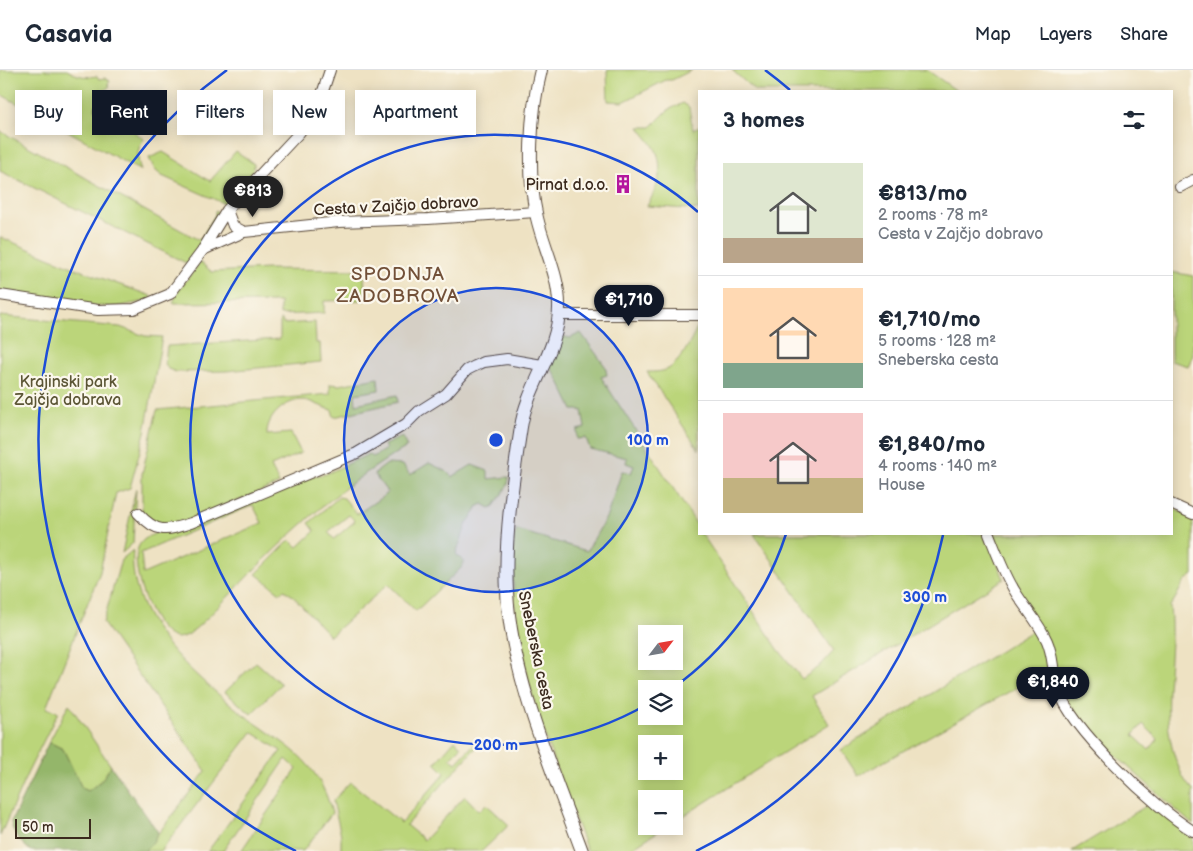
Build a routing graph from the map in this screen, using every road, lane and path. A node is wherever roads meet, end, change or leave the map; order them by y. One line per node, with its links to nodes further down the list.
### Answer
1 (330, 70): 5 (street, Cesta v Zajčjo dobravo)
2 (541, 70): 6 (street, Sneberska cesta)
3 (1193, 180): 4 (street)
4 (1180, 187)
5 (228, 210): 7 (street); 8 (street, Cesta v Zajčjo dobravo)
6 (536, 212): 7 (street, Cesta v Zajčjo dobravo); 10 (street, Sneberska cesta)
7 (244, 232): 8 (street, Cesta v Zajčjo dobravo)
8 (203, 250): 9 (street, Cesta v Zajčjo dobravo)
9 (0, 295)
10 (559, 315): 11 (street); 12 (street, Sneberska cesta)
11 (698, 315)
12 (542, 365): 14 (street); 18 (street, Sneberska cesta)
13 (1173, 505): 15 (street)
14 (138, 513)
15 (1193, 514)
16 (989, 535): 17 (street)
17 (1193, 831)
18 (582, 851)

